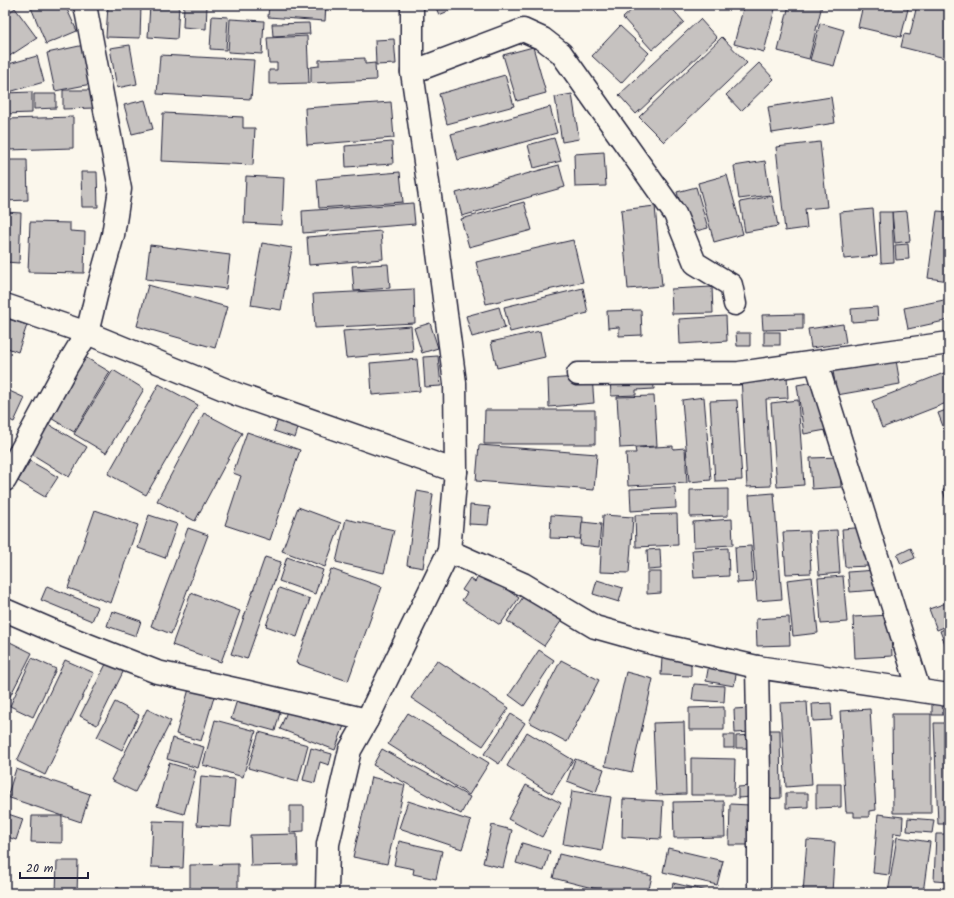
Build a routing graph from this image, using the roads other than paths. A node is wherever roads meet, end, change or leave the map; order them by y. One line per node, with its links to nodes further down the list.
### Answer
1 (85, 5): 6 (street)
2 (412, 5): 3 (street)
3 (412, 72): 4 (street); 10 (street)
4 (735, 304)
5 (5, 305): 6 (street)
6 (87, 333): 10 (street); 11 (street)
7 (949, 343): 8 (street)
8 (816, 362): 9 (street); 15 (street)
9 (578, 374)
10 (456, 471): 12 (street)
11 (5, 480)
12 (449, 551): 14 (street); 17 (street)
13 (5, 610): 17 (street)
14 (757, 667): 15 (street); 19 (street)
15 (919, 690): 16 (street)
16 (949, 695)
17 (367, 720): 18 (street)
18 (327, 893)
19 (759, 893)

